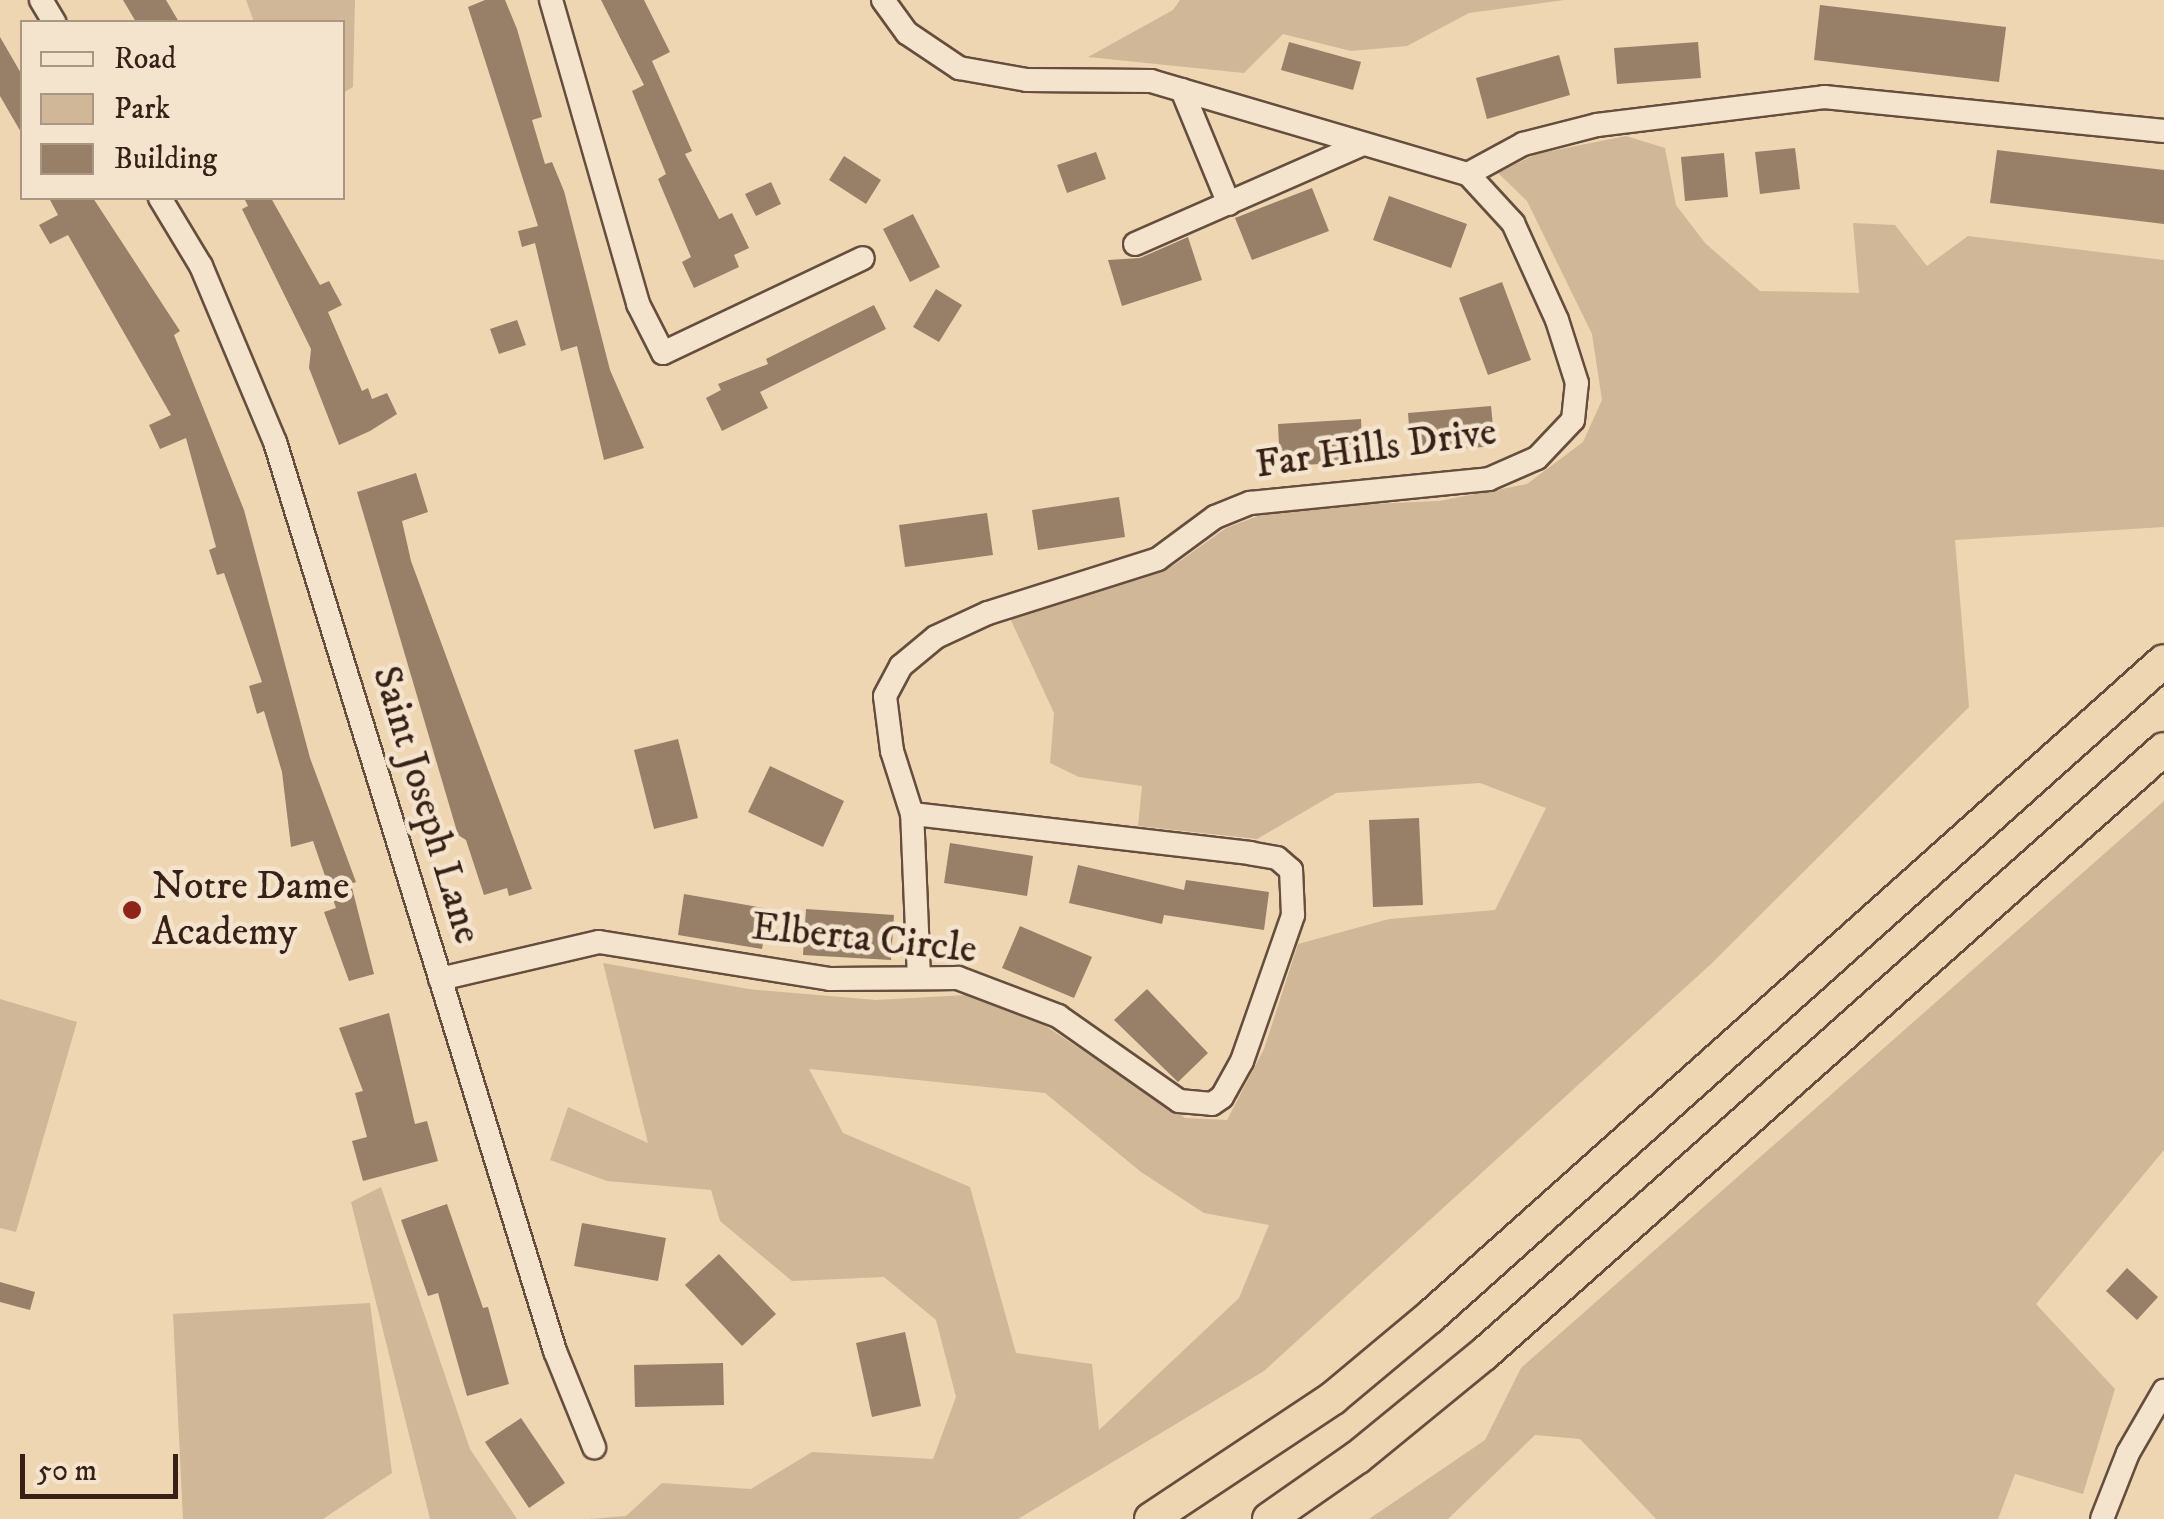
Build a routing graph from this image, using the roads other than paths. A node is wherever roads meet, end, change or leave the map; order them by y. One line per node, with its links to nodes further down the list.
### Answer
1 (551, 0): 10 (street)
2 (883, 0): 3 (street)
3 (1182, 90): 5 (street); 8 (street)
4 (2164, 131): 6 (street)
5 (1360, 145): 6 (street); 8 (street)
6 (1468, 174): 13 (street, Far Hills Drive)
7 (161, 200): 15 (street, Saint Joseph Lane)
8 (1229, 204): 9 (street)
9 (1135, 244)
10 (863, 258)
11 (2164, 661): 18 (highway)
12 (2164, 749): 19 (highway)
13 (912, 814): 14 (street, Far Hills Drive); 14 (street, Elberta Circle)
14 (919, 978): 15 (street, Elberta Circle)
15 (440, 979): 17 (street, Saint Joseph Lane)
16 (2164, 1391): 20 (street)
17 (594, 1447)
18 (1151, 1519)
19 (1270, 1519)
20 (2102, 1519)

